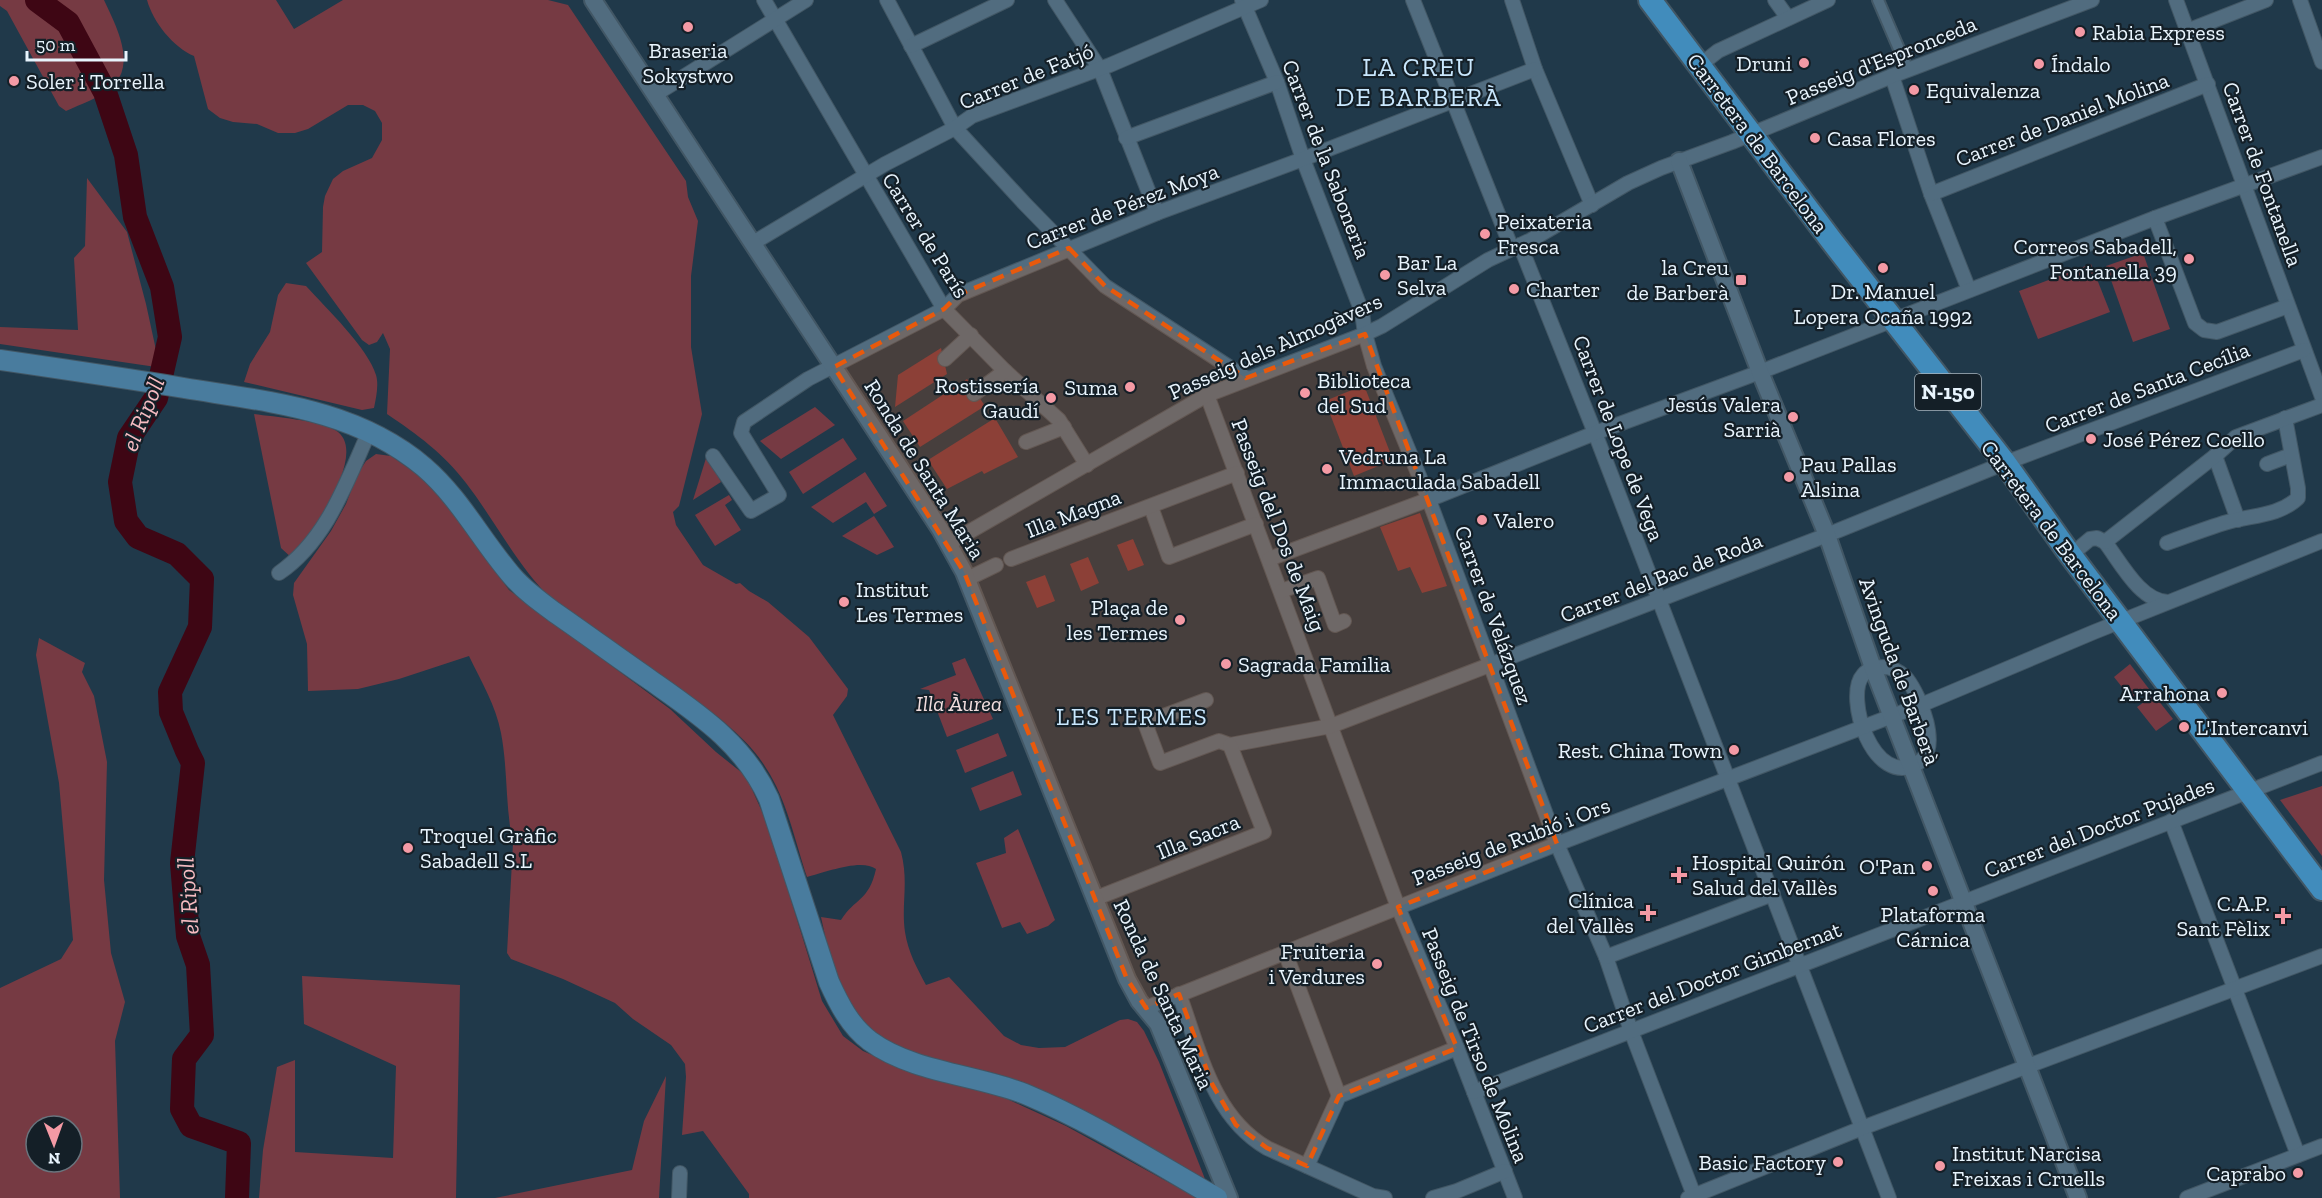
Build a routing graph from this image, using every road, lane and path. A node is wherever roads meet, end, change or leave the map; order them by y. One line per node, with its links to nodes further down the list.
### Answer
1 (593, 0): 31 (street, Ronda de Santa Maria)
2 (764, 0): 20 (street, Carrer de París)
3 (806, 0): 20 (street)
4 (887, 0): 22 (street)
5 (1007, 0): 22 (street)
6 (1055, 0): 25 (street)
7 (1261, 0): 18 (street, Carrer de Fatjó)
8 (1413, 0): 32 (street, Carrer de Lope de Vega)
9 (1512, 0): 26 (street)
10 (1650, 0): 24 (main road, Carretera de Barcelona / N-150)
11 (1775, 0): 19 (street)
12 (1828, 0): 19 (street)
13 (1878, 0): 27 (street)
14 (2092, 0): 27 (street, Passeig d'Espronceda)
15 (2176, 0): 21 (street, Carrer de Fontanella)
16 (2266, 0): 21 (street)
17 (2300, 0): 23 (street)
18 (1244, 3): 25 (street, Carrer de Fatjó); 29 (street, Carrer de la Saboneria)
19 (1788, 18): 24 (street)
20 (775, 19): 31 (street); 39 (street, Carrer de París)
21 (2187, 31): 30 (street, Carrer de Fontanella)
22 (911, 46): 33 (street)
23 (2322, 62)
24 (1699, 66): 34 (main road, Carretera de Barcelona / N-150)
25 (1100, 69): 33 (street, Carrer de Fatjó); 35 (street)
26 (1535, 69): 32 (street, Carrer de Pérez Moya); 42 (street)
27 (1908, 70): 28 (street, Passeig d'Espronceda)
28 (1892, 76): 34 (street, Passeig d'Espronceda); 41 (street)
29 (1276, 82): 35 (street); 36 (street, Carrer de la Saboneria)
30 (2208, 84): 40 (street, Carrer de Fontanella); 41 (street, Carrer de Daniel Molina)
31 (656, 94): 45 (street, Ronda de Santa Maria)
32 (1454, 101): 36 (street, Carrer de Pérez Moya); 46 (street, Carrer de Lope de Vega)
33 (955, 128): 39 (street, Carrer de Fatjó); 47 (street)
34 (1753, 134): 37 (street, Passeig dels Almogàvers); 51 (main road, Carretera de Barcelona / N-150)
35 (1126, 138): 43 (street)
36 (1303, 159): 43 (street, Carrer de Pérez Moya); 52 (street, Carrer de la Saboneria)
37 (1679, 161): 42 (street, Passeig dels Almogàvers); 60 (street, Avinguda de Barberà)
38 (2321, 161): 40 (street)
39 (865, 176): 45 (street, Carrer de Fatjó); 50 (street, Carrer de París)
40 (2245, 186): 44 (street); 49 (street, Carrer de Fontanella)
41 (1931, 194): 48 (street)
42 (1592, 205): 46 (street, Passeig dels Almogàvers)
43 (1157, 213): 47 (street, Carrer de Pérez Moya)
44 (2155, 218): 48 (street); 49 (street)
45 (753, 243): 57 (street, Ronda de Santa Maria)
46 (1516, 247): 52 (street, Passeig dels Almogàvers); 69 (street, Carrer de Lope de Vega)
47 (1069, 248): 50 (street, Carrer de Pérez Moya); 61 (street)
48 (1969, 290): 51 (street)
49 (2288, 306): 54 (street, Carrer de Fontanella)
50 (944, 309): 53 (street, Carrer de París); 57 (street, Carrer de Pérez Moya)
51 (1893, 319): 60 (street); 74 (main road, Carretera de Barcelona / N-150)
52 (1365, 334): 61 (street, Passeig dels Almogàvers); 78 (street, Carrer de Velázquez)
53 (971, 335): 55 (street); 58 (street, Carrer de París)
54 (2304, 350): 59 (street, Carrer de Fontanella); 74 (street, Carrer de Santa Cecília)
55 (945, 359)
56 (0, 360): 68 (main road)
57 (834, 367): 72 (street, Carrer de Pérez Moya); 86 (street, Ronda de Santa Maria)
58 (1005, 371): 62 (street); 67 (street, Carrer de París)
59 (2318, 371): 64 (street, Carrer de Fontanella)
60 (1760, 372): 69 (street); 82 (street, Avinguda de Barberà)
61 (1246, 378): 63 (street, Passeig dels Almogàvers)
62 (974, 394)
63 (1207, 395): 76 (street, Passeig dels Almogàvers); 77 (street, Passeig del Dos de Maig)
64 (2322, 397)
65 (2322, 405): 66 (street)
66 (2285, 418): 71 (street); 73 (street)
67 (1064, 428): 70 (street); 76 (street, Carrer de París)
68 (369, 432): 91 (street); 137 (main road)
69 (1595, 433): 78 (street); 94 (street, Carrer de Lope de Vega)
70 (1026, 442)
71 (2291, 455): 75 (street); 80 (street)
72 (713, 456)
73 (2215, 456): 80 (street); 84 (street)
74 (2004, 464): 82 (street, Carrer del Bac de Roda); 87 (main road, Carretera de Barcelona / N-150)
75 (2267, 464)
76 (1087, 465): 86 (street, Passeig dels Almogàvers)
77 (1237, 473): 79 (street, Illa Magna); 81 (street, Passeig del Dos de Maig)
78 (1429, 500): 89 (street); 98 (street, Carrer de Velázquez)
79 (1151, 507): 81 (street, Illa Magna); 88 (street, Illa Magna)
80 (2238, 520): 85 (street)
81 (1256, 524): 89 (street, Passeig del Dos de Maig)
82 (1827, 535): 94 (street, Carrer del Bac de Roda); 99 (street, Avinguda de Barberà)
83 (2322, 541): 95 (street, Passeig de Rubió i Ors)
84 (2105, 542): 87 (street); 95 (street, Carretera de Barcelona)
85 (2167, 543)
86 (948, 544): 92 (street, Ronda de Santa Maria)
87 (2071, 555): 97 (main road, Carretera de Barcelona / N-150)
88 (1011, 559)
89 (1269, 559): 93 (street, Passeig del Dos de Maig)
90 (996, 565): 92 (street)
91 (279, 573)
92 (967, 579): 114 (street, Ronda de Santa Maria)
93 (1281, 591): 96 (street); 103 (street, Passeig del Dos de Maig)
94 (1659, 600): 98 (street, Carrer del Bac de Roda); 108 (street, Carrer de Lope de Vega)
95 (2170, 602): 97 (street, Passeig de Rubió i Ors)
96 (1344, 621)
97 (2121, 621): 101 (street, Passeig de Rubió i Ors); 109 (main road, Carretera de Barcelona / N-150)
98 (1490, 664): 103 (street, Carrer del Bac de Roda); 111 (street, Carrer de Velázquez)
99 (1873, 668): 101 (street); 102 (street, Avinguda de Barberà); 104 (street)
100 (1206, 700): 105 (street)
101 (1921, 705): 102 (street, Passeig de Rubió i Ors); 107 (street)
102 (1892, 716): 104 (street, Passeig de Rubió i Ors); 107 (street, Avinguda de Barberà)
103 (1331, 726): 105 (street); 116 (street, Passeig del Dos de Maig)
104 (1864, 727): 107 (street); 108 (street, Passeig de Rubió i Ors)
105 (1230, 745): 114 (street, Illa Sacra)
106 (2322, 763): 109 (street, Carrer del Doctor Pujades)
107 (1911, 766): 115 (street, Avinguda de Barberà)
108 (1727, 781): 111 (street, Passeig de Rubió i Ors); 113 (street, Carrer de Lope de Vega)
109 (2248, 791): 110 (street, Carrer del Doctor Pujades); 112 (main road, Carretera de Barcelona / N-150)
110 (2171, 821): 115 (street, Carrer del Doctor Pujades); 121 (street)
111 (1557, 844): 116 (street, Passeig de Rubió i Ors); 119 (street, Carrer de Velázquez)
112 (2322, 889)
113 (1773, 894): 119 (street); 120 (street, Carrer de Lope de Vega)
114 (1094, 899): 123 (street, Ronda de Santa Maria)
115 (1965, 902): 120 (street, Carrer del Doctor Gimbernat); 126 (street, Avinguda de Barberà)
116 (1398, 907): 117 (street, Passeig de Rubió i Ors); 125 (street, Passeig de Tirso de Molina)
117 (1285, 952): 122 (street, Passeig de Rubió i Ors); 128 (street)
118 (2322, 956): 121 (street)
119 (1605, 957): 124 (street, Carrer de Velázquez)
120 (1801, 965): 124 (street, Carrer del Doctor Gimbernat); 129 (street, Carrer de Lope de Vega)
121 (2236, 989): 126 (street); 131 (street)
122 (1179, 994): 123 (street, Passeig de Rubió i Ors); 132 (street)
123 (1146, 1008): 138 (street, Ronda de Santa Maria)
124 (1631, 1031): 127 (street, Carrer del Doctor Gimbernat); 135 (street, Carrer de Velázquez)
125 (1457, 1048): 127 (street, Passeig de Tirso de Molina); 128 (street)
126 (2027, 1066): 129 (street); 143 (street, Avinguda de Barberà)
127 (1474, 1092): 133 (street, Passeig de Tirso de Molina)
128 (1339, 1096): 132 (street)
129 (1862, 1128): 135 (street); 142 (street, Carrer de Lope de Vega)
130 (2322, 1146): 131 (street)
131 (2298, 1155): 144 (street)
132 (1307, 1166): 139 (street)
133 (1505, 1172): 140 (street); 141 (street, Passeig de Tirso de Molina)
134 (680, 1173): 136 (street)
135 (1692, 1197)
136 (679, 1198)
137 (1217, 1198)
138 (1229, 1198)
139 (1385, 1198)
140 (1433, 1198)
141 (1515, 1198)
142 (1889, 1198)
143 (2078, 1198)
144 (2187, 1198)

